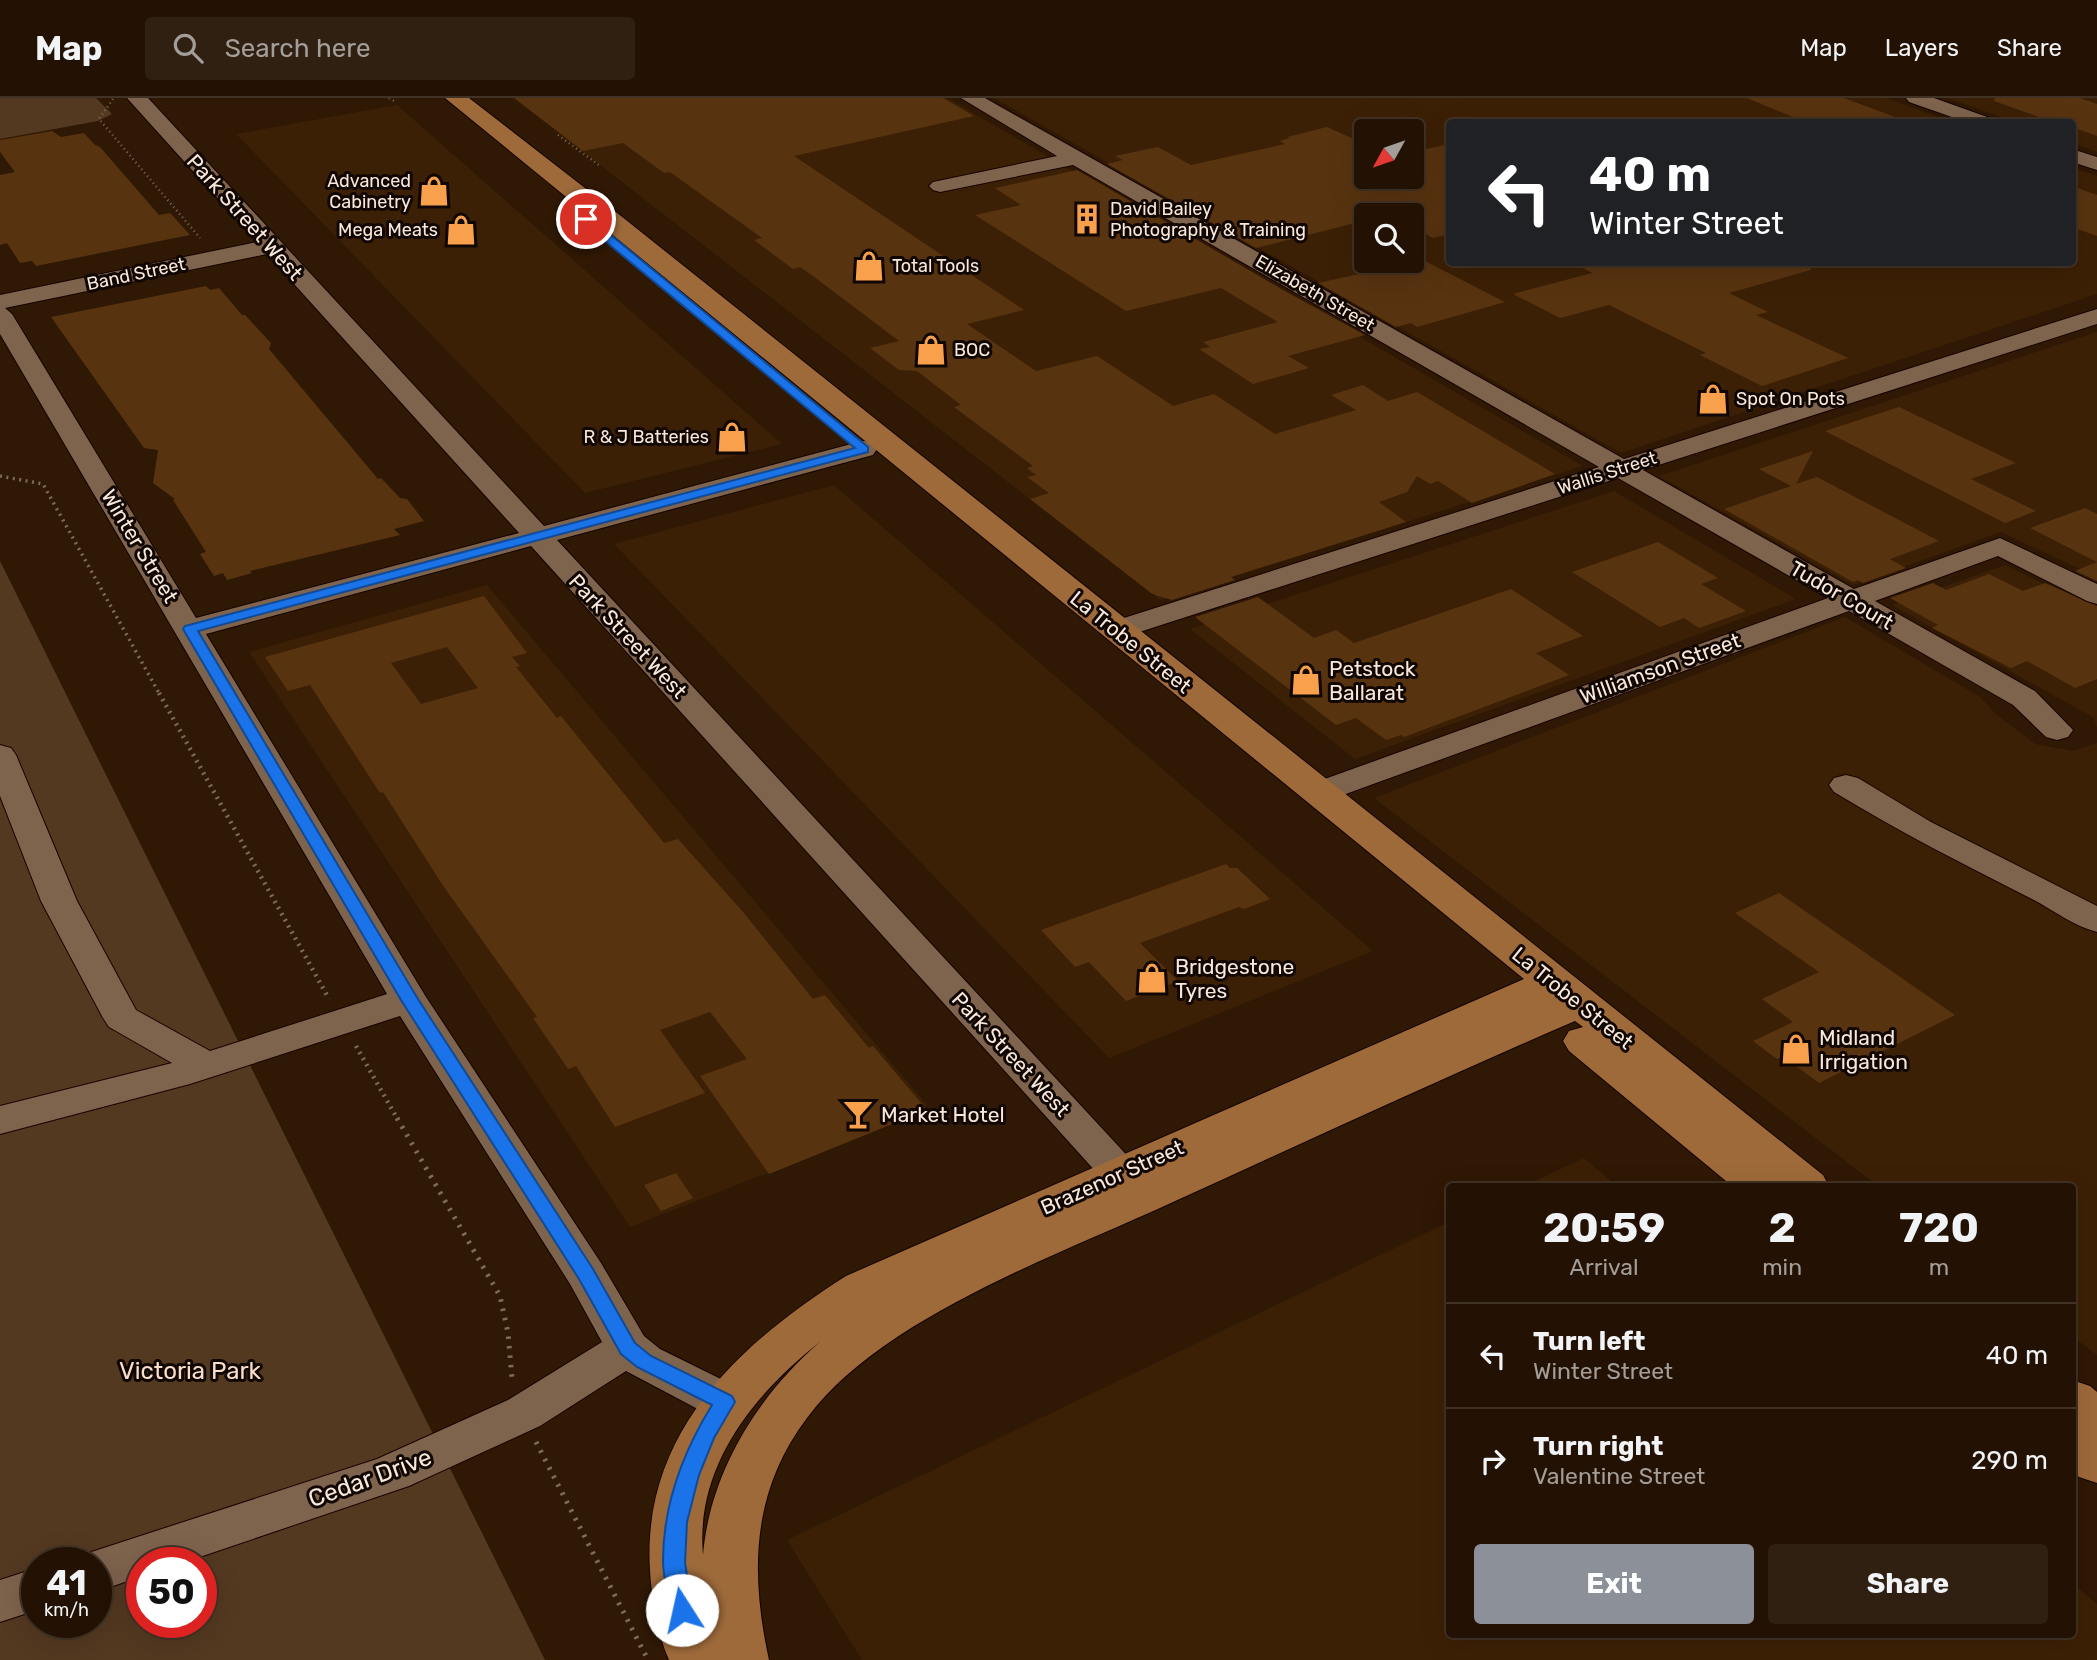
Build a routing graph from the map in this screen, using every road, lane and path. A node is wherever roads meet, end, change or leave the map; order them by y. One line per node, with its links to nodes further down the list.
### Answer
1 (113, 98): 17 (path)
2 (137, 98): 16 (street, Park Street West)
3 (389, 98): 8 (path)
4 (430, 98): 21 (main road, La Trobe Street)
5 (456, 98): 21 (main road, La Trobe Street)
6 (971, 98): 12 (street, Elizabeth Street)
7 (1916, 98): 9 (street)
8 (396, 102)
9 (1975, 119)
10 (558, 135): 14 (path)
11 (2076, 156): 13 (street)
12 (1075, 158): 15 (street); 22 (street, Elizabeth Street)
13 (2097, 164)
14 (600, 166)
15 (940, 186)
16 (272, 246): 17 (street, Band Street); 24 (street, Park Street West)
17 (216, 257): 18 (street, Band Street)
18 (0, 302)
19 (0, 314): 27 (street, Winter Street)
20 (2097, 316): 22 (street, Wallis Street)
21 (876, 446): 24 (street); 28 (main road, La Trobe Street)
22 (1621, 468): 26 (street, Tudor Court); 28 (street, Wallis Street)
23 (0, 476): 36 (path)
24 (536, 536): 27 (street); 41 (street, Park Street West)
25 (2097, 595): 26 (street, Williamson Street)
26 (1849, 600): 29 (street, Tudor Court); 32 (street, Williamson Street)
27 (190, 629): 35 (street, Winter Street)
28 (1103, 634): 32 (main road, La Trobe Street)
29 (2057, 730)
30 (0, 755): 37 (street)
31 (1846, 785): 33 (street)
32 (1306, 797): 34 (main road, La Trobe Street)
33 (2097, 921)
34 (1552, 998): 39 (main road, La Trobe Street); 40 (main road, La Trobe Street); 41 (main road, Brazenor Street)
35 (409, 1000): 36 (street); 42 (street, Winter Street)
36 (341, 1021): 37 (street); 45 (path)
37 (206, 1065): 38 (street)
38 (0, 1120)
39 (1758, 1183)
40 (1803, 1183)
41 (1132, 1185): 43 (main road, Brazenor Street); 46 (main road, Brazenor Street)
42 (628, 1348): 43 (street, Winter Street); 45 (street, Cedar Drive)
43 (724, 1402): 46 (main road); 54 (main road)
44 (2076, 1403): 47 (main road)
45 (524, 1413): 50 (street, Cedar Drive); 53 (path)
46 (779, 1418): 55 (main road)
47 (2097, 1420)
48 (2076, 1445): 49 (main road)
49 (2097, 1462)
50 (112, 1566)
51 (21, 1594): 52 (street)
52 (0, 1601)
53 (648, 1660)
54 (697, 1660)
55 (741, 1660)

